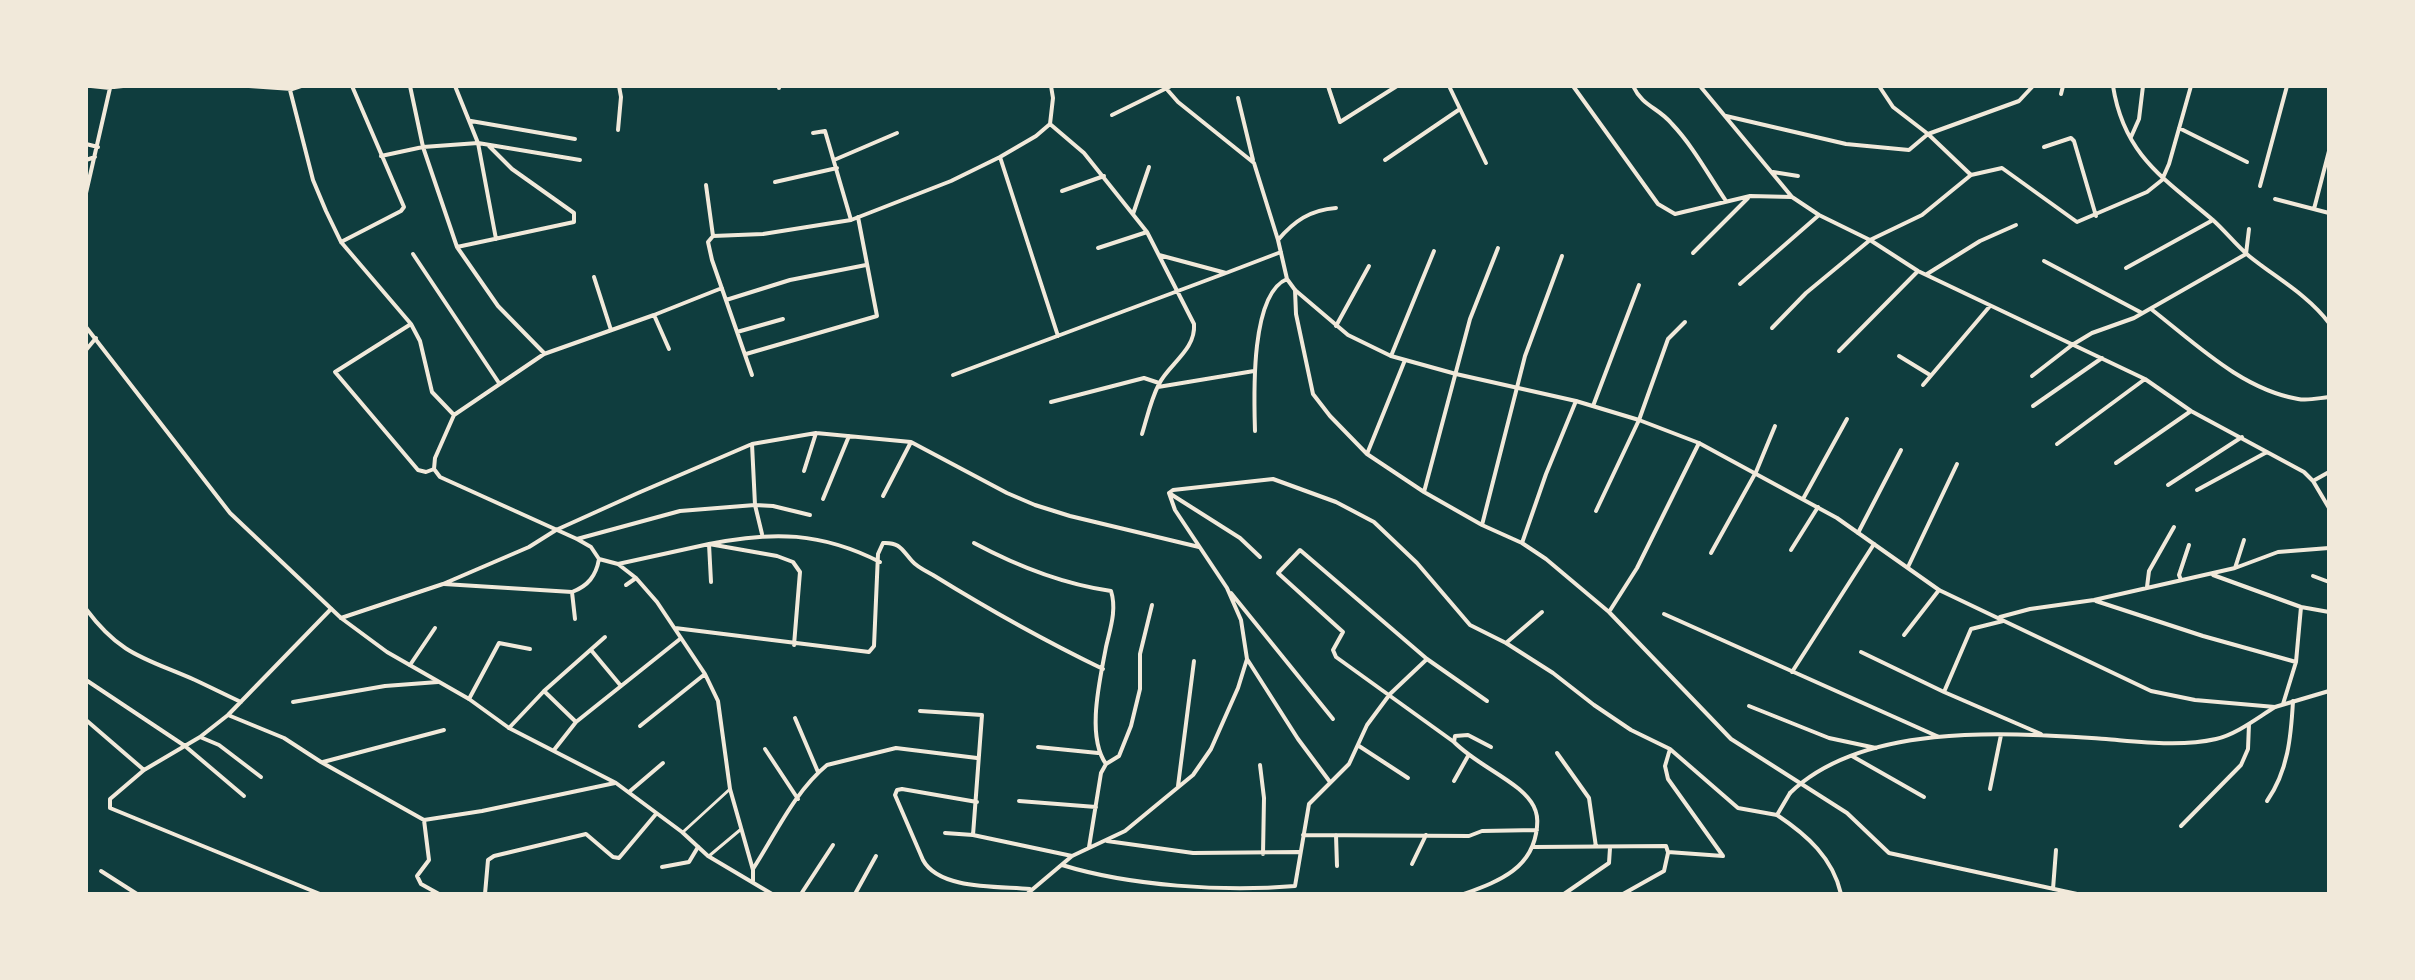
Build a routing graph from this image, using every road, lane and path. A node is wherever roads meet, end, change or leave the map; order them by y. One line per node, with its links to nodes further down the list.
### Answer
1 (91, 86): 23 (street)
2 (123, 86): 23 (street)
3 (249, 86): 24 (street)
4 (301, 86): 24 (street)
5 (352, 86): 47 (street)
6 (410, 86): 44 (street)
7 (455, 86): 31 (street)
8 (619, 86): 34 (street)
9 (1051, 86): 32 (street)
10 (1328, 86): 11 (street)
11 (1397, 86)
12 (1449, 86): 28 (street)
13 (1573, 86): 73 (street)
14 (1633, 86): 73 (street)
15 (1700, 86): 30 (street)
16 (1879, 86): 37 (street)
17 (2033, 86): 37 (street)
18 (2063, 86): 26 (street)
19 (2113, 86): 38 (street)
20 (2143, 86): 38 (street)
21 (2191, 86): 33 (street)
22 (2287, 86): 67 (street)
23 (113, 87): 43 (street)
24 (290, 87): 90 (street)
25 (1167, 87): 29 (street); 55 (street)
26 (2061, 94)
27 (1238, 98): 55 (street)
28 (1460, 109): 53 (street); 56 (street)
29 (1112, 115)
30 (1724, 115): 37 (street); 59 (street)
31 (470, 120): 39 (street); 40 (street)
32 (1050, 124): 49 (street); 62 (street)
33 (2179, 128): 54 (street); 64 (street)
34 (618, 130)
35 (813, 133): 52 (street)
36 (897, 133): 52 (street)
37 (1928, 134): 60 (street)
38 (2131, 137): 64 (street)
39 (575, 139)
40 (478, 143): 42 (street); 44 (street); 87 (street)
41 (86, 144): 43 (street)
42 (489, 146): 51 (street); 87 (street)
43 (98, 147): 48 (street)
44 (423, 147): 47 (street); 91 (street)
45 (2044, 147): 79 (street)
46 (2329, 151): 75 (street)
47 (381, 156): 90 (street)
48 (95, 157): 50 (street); 61 (street)
49 (1000, 157): 80 (street); 129 (street)
50 (86, 160)
51 (580, 160)
52 (834, 160): 58 (street)
53 (1385, 160)
54 (2247, 162)
55 (1254, 163): 88 (street)
56 (1486, 163)
57 (1149, 167): 77 (street)
58 (837, 168): 65 (street); 81 (street)
59 (1771, 172): 63 (street); 71 (street)
60 (1971, 175): 79 (street); 89 (street)
61 (88, 176): 69 (street)
62 (1104, 176): 68 (street); 77 (street)
63 (1798, 176)
64 (2162, 180): 79 (street); 82 (street)
65 (775, 182)
66 (706, 185): 86 (street)
67 (2260, 186)
68 (1062, 191)
69 (86, 193)
70 (1750, 196): 71 (street); 73 (street); 96 (street)
71 (1792, 197): 78 (street)
72 (2275, 199): 75 (street)
73 (1726, 201)
74 (1336, 208): 88 (street)
75 (2314, 209): 76 (street)
76 (2329, 213)
77 (1133, 214): 85 (street)
78 (1819, 215): 89 (street); 110 (street)
79 (2096, 216)
80 (858, 217): 81 (street); 102 (street)
81 (851, 220): 86 (street)
82 (2213, 220): 98 (street); 104 (street)
83 (2016, 225): 107 (street)
84 (2249, 229): 98 (street)
85 (1147, 232): 92 (street); 99 (street)
86 (713, 236): 112 (street)
87 (496, 239): 91 (street)
88 (1278, 240): 95 (street)
89 (1870, 240): 105 (street); 126 (street)
90 (341, 242): 123 (street)
91 (457, 247): 135 (street)
92 (1098, 248)
93 (1498, 248): 142 (street)
94 (1434, 251): 137 (street)
95 (1281, 252): 106 (street); 109 (street)
96 (1693, 253)
97 (413, 254): 148 (street)
98 (2246, 254): 117 (street); 122 (street)
99 (1159, 255): 106 (street); 114 (street)
100 (1562, 256): 151 (street)
101 (2044, 261): 118 (street)
102 (866, 265): 115 (street); 136 (street)
103 (1369, 266): 124 (street)
104 (2126, 268)
105 (1918, 271): 107 (street); 134 (street)
106 (1226, 273): 114 (street)
107 (1926, 275): 116 (street)
108 (594, 277): 127 (street)
109 (1287, 279): 113 (street); 141 (street)
110 (1740, 284)
111 (1639, 285): 155 (street)
112 (722, 288): 115 (street); 119 (street)
113 (1295, 290): 124 (street); 173 (street)
114 (1177, 291): 129 (street); 149 (street)
115 (726, 300): 128 (street)
116 (1990, 306): 131 (street); 145 (street)
117 (2151, 309): 118 (street); 152 (street)
118 (2142, 313): 131 (street)
119 (654, 315): 127 (street); 132 (street)
120 (783, 319): 128 (street)
121 (1685, 322): 160 (street)
122 (2329, 323)
123 (411, 324): 158 (street); 176 (street)
124 (1336, 326): 137 (street)
125 (86, 327): 130 (street)
126 (1772, 328)
127 (611, 330): 135 (street)
128 (737, 332): 136 (street)
129 (1058, 336): 144 (street)
130 (96, 338): 133 (street); 231 (street)
131 (2072, 345): 139 (street); 146 (street)
132 (669, 349)
133 (86, 350)
134 (1839, 351)
135 (544, 354): 148 (street)
136 (746, 354): 143 (street)
137 (1391, 356): 140 (street)
138 (1899, 356): 145 (street)
139 (2102, 358): 147 (street); 156 (street)
140 (1405, 360): 142 (street); 173 (street)
141 (1254, 371): 149 (street); 162 (street)
142 (1456, 374): 151 (street); 183 (street)
143 (752, 375)
144 (953, 375)
145 (1930, 375): 150 (street)
146 (2032, 376)
147 (2145, 379): 157 (street); 170 (street)
148 (499, 383): 158 (street)
149 (1158, 385): 154 (street); 164 (street)
150 (1923, 385)
151 (1517, 386): 153 (street); 193 (street)
152 (2329, 397)
153 (1576, 401): 155 (street); 201 (street)
154 (1051, 402)
155 (1593, 406): 160 (street)
156 (2033, 406)
157 (2191, 411): 166 (street); 174 (street)
158 (454, 415): 176 (street)
159 (1847, 419): 187 (street)
160 (1639, 420): 168 (street); 191 (street)
161 (1775, 426): 178 (street)
162 (1255, 431)
163 (816, 433): 165 (street); 169 (street); 177 (street)
164 (1142, 434)
165 (849, 436): 167 (street); 186 (street)
166 (2242, 437): 172 (street); 181 (street)
167 (911, 442): 185 (street); 205 (street)
168 (1699, 443): 178 (street); 233 (street)
169 (752, 444): 188 (street); 195 (street)
170 (2057, 444)
171 (1901, 450): 196 (street)
172 (2267, 452): 180 (street); 182 (street)
173 (1367, 454): 183 (street)
174 (2116, 463)
175 (1957, 464): 213 (street)
176 (434, 469): 195 (street)
177 (804, 471)
178 (1756, 472): 187 (street); 208 (street)
179 (2329, 472): 180 (street)
180 (2313, 481): 190 (street)
181 (2168, 485)
182 (2197, 490)
183 (1424, 492): 193 (street)
184 (1169, 493): 205 (street); 209 (street); 245 (street)
185 (883, 496)
186 (823, 499)
187 (1803, 499): 189 (street)
188 (755, 505): 192 (street); 197 (street); 198 (street)
189 (1818, 507): 196 (street); 207 (street)
190 (2329, 508)
191 (1596, 511)
192 (810, 515)
193 (1482, 525): 201 (street)
194 (2174, 527): 223 (street)
195 (556, 530): 198 (street); 221 (street)
196 (1858, 533): 203 (street)
197 (762, 534): 202 (street); 211 (street)
198 (577, 539): 210 (street)
199 (2244, 540): 214 (street)
200 (974, 543): 255 (street)
201 (1522, 543): 233 (street)
202 (709, 544): 212 (street); 219 (street); 246 (street)
203 (1874, 544): 213 (street); 256 (street)
204 (2189, 545): 218 (street)
205 (1199, 547): 224 (street)
206 (2329, 548): 214 (street)
207 (1791, 550)
208 (1711, 553)
209 (1260, 557)
210 (599, 559): 212 (street); 226 (street)
211 (880, 562): 246 (street); 255 (street)
212 (618, 564): 217 (street)
213 (1908, 567): 225 (street)
214 (2235, 568): 215 (street)
215 (2211, 574): 218 (street); 229 (street)
216 (2313, 576): 220 (street)
217 (636, 578): 222 (street); 241 (street)
218 (2181, 580): 223 (street)
219 (711, 582)
220 (2329, 582)
221 (443, 584): 226 (street); 237 (street)
222 (626, 585)
223 (2147, 587): 227 (street)
224 (1227, 588): 250 (street); 276 (street)
225 (1939, 590): 236 (street); 242 (street)
226 (572, 592): 238 (street)
227 (2094, 600): 236 (street); 253 (street)
228 (1152, 605): 303 (street)
229 (2301, 607): 234 (street); 253 (street)
230 (86, 609): 268 (street)
231 (331, 609): 237 (street); 268 (street)
232 (1542, 612): 245 (street)
233 (1609, 612): 312 (street)
234 (2329, 612)
235 (1664, 614): 256 (street)
236 (2000, 617): 239 (street)
237 (341, 618): 254 (street)
238 (575, 619)
239 (2006, 620): 263 (street); 272 (street)
240 (435, 628): 254 (street)
241 (675, 628): 244 (street); 246 (street)
242 (1904, 635)
243 (605, 637): 248 (street)
244 (680, 639): 257 (street); 260 (street)
245 (1506, 643): 294 (street)
246 (794, 645)
247 (530, 649): 265 (street)
248 (591, 650): 260 (street); 261 (street)
249 (1861, 652): 263 (street)
250 (1247, 659): 310 (street); 313 (street)
251 (1427, 659): 264 (street); 264 (street); 266 (street)
252 (1194, 661): 313 (street)
253 (2296, 662): 270 (street)
254 (410, 665): 259 (street)
255 (1103, 669): 296 (street)
256 (1792, 672): 286 (street)
257 (705, 674): 280 (street); 314 (street)
258 (86, 680): 288 (street)
259 (438, 682): 265 (street); 269 (street)
260 (621, 686): 278 (street)
261 (544, 691): 278 (street); 281 (street)
262 (2329, 691): 267 (street)
263 (1944, 692): 284 (street)
264 (1390, 694): 287 (street); 289 (street)
265 (469, 699): 281 (street)
266 (1487, 701)
267 (2293, 701): 270 (street); 321 (street)
268 (241, 702): 274 (street)
269 (293, 702)
270 (2283, 704): 272 (street)
271 (1749, 706): 292 (street)
272 (2275, 707): 279 (street)
273 (920, 711): 300 (street)
274 (228, 715): 285 (street); 301 (street)
275 (795, 718): 306 (street)
276 (1333, 719)
277 (86, 720): 305 (street)
278 (576, 722): 295 (street)
279 (2249, 724): 284 (street); 327 (street)
280 (640, 726)
281 (509, 728): 295 (street)
282 (444, 730): 301 (street)
283 (2001, 735): 284 (street); 286 (street); 315 (street)
284 (2045, 735)
285 (200, 737): 288 (street); 307 (street)
286 (1941, 738): 292 (street)
287 (1454, 742): 291 (street); 298 (street)
288 (185, 746): 305 (street); 317 (street)
289 (1359, 746): 308 (street); 310 (street)
290 (1038, 747): 296 (street)
291 (1491, 747)
292 (1877, 748): 299 (street)
293 (765, 749): 319 (street)
294 (1670, 749): 324 (street); 345 (street)
295 (554, 750): 311 (street)
296 (1098, 753): 303 (street)
297 (1557, 753): 342 (street)
298 (1468, 756): 309 (street); 329 (street)
299 (1852, 756): 312 (street); 318 (street)
300 (977, 758): 306 (street); 322 (street)
301 (321, 762): 326 (street)
302 (663, 763): 316 (street)
303 (1106, 764): 323 (street)
304 (1260, 765): 346 (street)
305 (144, 770): 360 (street)
306 (818, 772): 319 (street)
307 (261, 777)
308 (1408, 778)
309 (1454, 781)
310 (1330, 782): 333 (street)
311 (616, 783): 316 (street); 326 (street)
312 (1799, 784): 324 (street); 357 (street)
313 (1178, 788): 336 (street)
314 (730, 789): 328 (street); 330 (street)
315 (1990, 789)
316 (629, 792): 325 (street)
317 (244, 796)
318 (1924, 797)
319 (798, 799): 354 (street)
320 (1019, 801): 323 (street)
321 (2267, 801)
322 (977, 802): 332 (street); 358 (street)
323 (1097, 807): 339 (street)
324 (1778, 813): 369 (street)
325 (656, 814): 330 (street); 362 (street)
326 (424, 820): 361 (street)
327 (2181, 826)
328 (740, 830): 347 (street); 354 (street)
329 (1537, 830): 335 (street); 340 (street)
330 (682, 832): 338 (street)
331 (945, 833): 332 (street)
332 (973, 835): 349 (street)
333 (1303, 835): 334 (street); 344 (street)
334 (1336, 835): 335 (street); 352 (street)
335 (1426, 835): 350 (street)
336 (1107, 841): 339 (street); 346 (street)
337 (833, 845): 364 (street)
338 (698, 847): 347 (street); 353 (street)
339 (1089, 847): 349 (street)
340 (1534, 847): 342 (street); 366 (street)
341 (1610, 847): 342 (street); 345 (street); 367 (street)
342 (1596, 848)
343 (2056, 850): 357 (street)
344 (1299, 852): 346 (street); 351 (street)
345 (1668, 852): 368 (street)
346 (1263, 854)
347 (708, 856): 356 (street)
348 (876, 856): 365 (street)
349 (1072, 856): 351 (street)
350 (1412, 864)
351 (1062, 865): 358 (street)
352 (1337, 866)
353 (662, 867)
354 (753, 870): 356 (street)
355 (101, 871): 359 (street)
356 (753, 881): 363 (street)
357 (2053, 889): 370 (street)
358 (1029, 892)
359 (137, 894)
360 (320, 894)
361 (439, 894)
362 (485, 894)
363 (772, 894)
364 (801, 894)
365 (855, 894)
366 (1464, 894)
367 (1564, 894)
368 (1623, 894)
369 (1841, 894)
370 (2077, 894)

